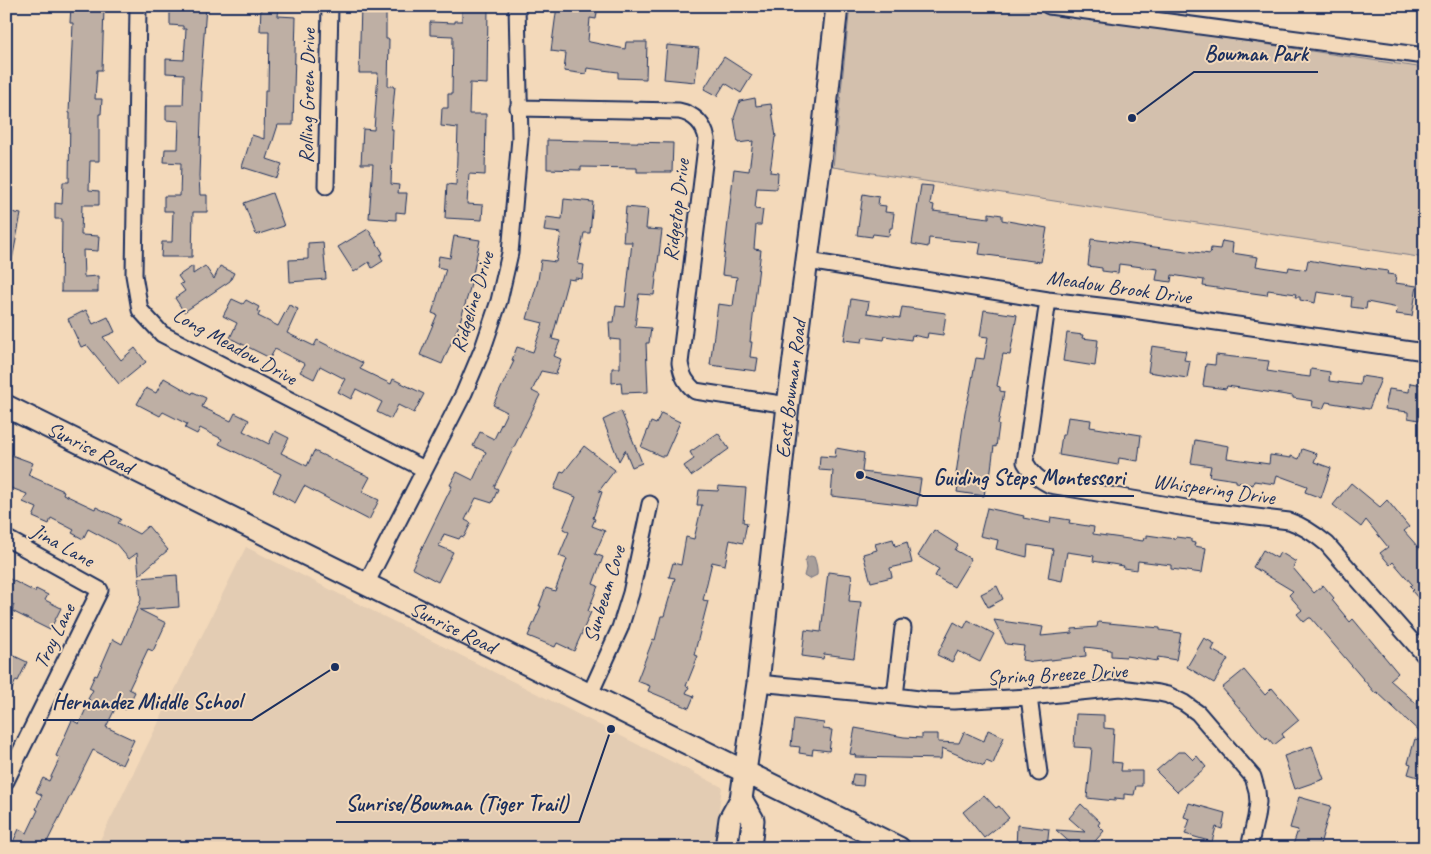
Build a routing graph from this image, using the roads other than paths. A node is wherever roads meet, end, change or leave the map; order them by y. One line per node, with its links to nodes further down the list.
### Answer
1 (138, 6): 14 (street, Long Meadow Drive)
2 (330, 6): 8 (street, Rolling Green Drive)
3 (517, 6): 7 (street, Ridgeline Drive)
4 (837, 6): 9 (main road, East Bowman Road)
5 (1049, 6): 6 (street)
6 (1425, 56)
7 (518, 108): 12 (street, Ridgetop Drive); 14 (street, Ridgeline Drive)
8 (326, 186)
9 (808, 261): 10 (street, Meadow Brook Drive); 12 (main road, East Bowman Road)
10 (1048, 300): 11 (street, Meadow Brook Drive); 20 (street, Whispering Drive)
11 (1425, 352)
12 (788, 405): 21 (main road, East Bowman Road)
13 (6, 406): 17 (main road, Sunrise Road)
14 (424, 469): 17 (street, Ridgeline Drive)
15 (650, 504): 22 (street, Sunbeam Cove)
16 (6, 538): 18 (street, Jina Lane)
17 (366, 584): 22 (main road, Sunrise Road)
18 (100, 590): 27 (street, Troy Lane)
19 (903, 628): 23 (street)
20 (1425, 656)
21 (758, 683): 23 (street, Spring Breeze Drive); 25 (main road, East Bowman Road)
22 (590, 694): 25 (main road, Sunrise Road)
23 (895, 696): 24 (street, Spring Breeze Drive)
24 (1029, 697): 26 (street); 32 (street, Spring Breeze Drive)
25 (745, 772): 28 (main road, East Bowman Road); 31 (main road, Sunrise Road)
26 (1040, 773)
27 (6, 781)
28 (741, 799): 29 (main road, East Bowman Road); 30 (main road)
29 (726, 848)
30 (750, 848)
31 (899, 848)
32 (1249, 848)

